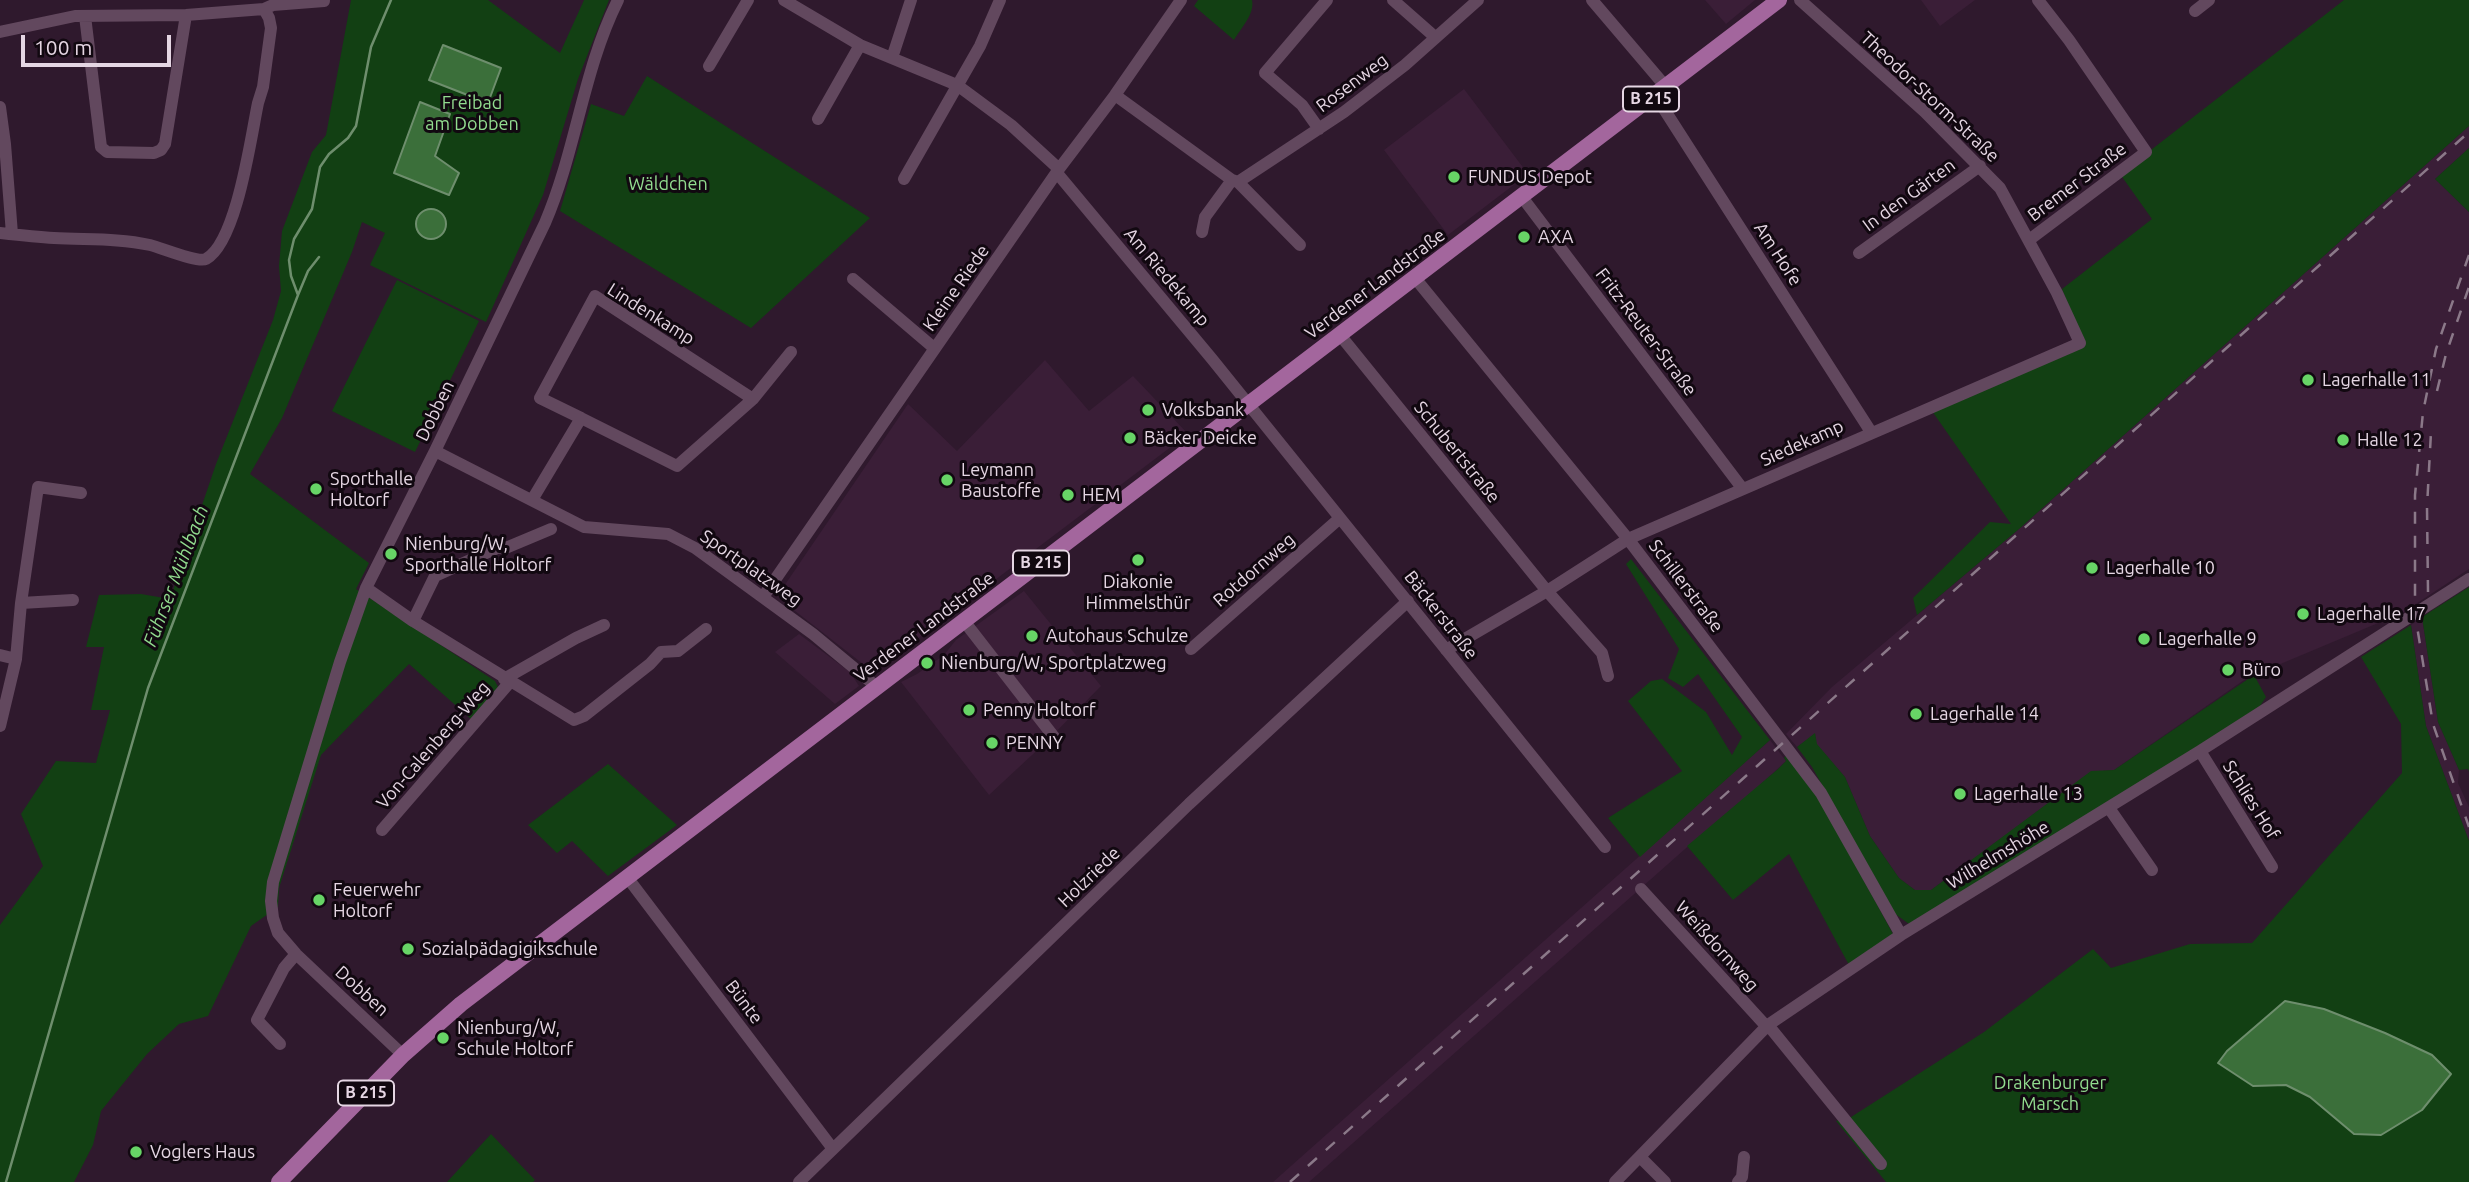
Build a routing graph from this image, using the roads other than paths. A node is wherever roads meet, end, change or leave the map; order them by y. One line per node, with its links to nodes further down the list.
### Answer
1 (618, 0): 51 (street, Dobben)
2 (748, 0): 24 (street)
3 (784, 0): 22 (street, Am Riedekamp)
4 (911, 0): 23 (street)
5 (1000, 0): 25 (street)
6 (1181, 0): 27 (street, Kleine Riede)
7 (1327, 0): 30 (street)
8 (1393, 0): 21 (street)
9 (1478, 0): 21 (street, Rosenweg)
10 (1592, 0): 26 (street, Am Hofe)
11 (1779, 0): 26 (main road, Verdener Landstraße / B 215)
12 (1800, 0): 31 (street, Theodor-Storm-Straße)
13 (2038, 0): 38 (street, Bremer Straße)
14 (2209, 0): 17 (street)
15 (324, 1): 16 (street)
16 (264, 9): 18 (street); 37 (street)
17 (2195, 11)
18 (186, 15): 19 (street); 19 (street)
19 (85, 16): 20 (street)
20 (0, 32)
21 (1435, 37): 30 (street, Rosenweg)
22 (860, 45): 23 (street, Am Riedekamp); 29 (street)
23 (892, 58): 25 (street, Am Riedekamp)
24 (709, 66)
25 (957, 85): 32 (street, Am Riedekamp); 33 (street)
26 (1661, 91): 35 (main road, Verdener Landstraße / B 215); 50 (street, Am Hofe)
27 (1115, 95): 32 (street, Kleine Riede); 34 (street)
28 (0, 107): 37 (street)
29 (818, 119)
30 (1319, 129): 34 (street, Rosenweg)
31 (1980, 166): 38 (street, Theodor-Storm-Straße); 40 (street, In den Gärten)
32 (1058, 171): 45 (street, Kleine Riede); 48 (street, Am Riedekamp)
33 (904, 179)
34 (1235, 181): 36 (street, Rosenweg); 39 (street)
35 (1522, 197): 41 (main road, Verdener Landstraße / B 215); 52 (street, Fritz-Reuter-Straße)
36 (1202, 232)
37 (6, 233)
38 (2029, 240): 44 (street, Theodor-Storm-Straße)
39 (1300, 245)
40 (1858, 254)
41 (1415, 278): 43 (main road, Verdener Landstraße / B 215); 57 (street, Schillerstraße)
42 (853, 279): 45 (street)
43 (1340, 335): 48 (main road, Verdener Landstraße / B 215); 60 (street, Schubertstraße)
44 (2080, 343): 50 (street, Siedekamp)
45 (934, 348): 61 (street, Kleine Riede)
46 (791, 352): 47 (street, Lindenkamp)
47 (753, 399): 49 (street, Lindenkamp); 49 (street, Lindenkamp)
48 (1248, 405): 55 (street, Bäckerstraße); 66 (main road, Verdener Landstraße / B 215)
49 (581, 418): 54 (street)
50 (1871, 432): 52 (street, Siedekamp)
51 (435, 451): 54 (street, Sportplatzweg); 59 (street, Dobben)
52 (1742, 488): 57 (street, Siedekamp)
53 (81, 493): 64 (street)
54 (532, 500): 61 (street, Sportplatzweg)
55 (1340, 518): 63 (street, Bäckerstraße); 69 (street, Rotdornweg)
56 (551, 529): 65 (street)
57 (1626, 537): 60 (street, Siedekamp); 86 (street, Schillerstraße)
58 (2469, 579): 78 (street, Wilhelmshöhe)
59 (366, 588): 65 (street, Von-Calenberg-Weg); 87 (street, Dobben)
60 (1546, 592): 70 (street, Siedekamp); 73 (street)
61 (763, 597): 75 (street, Sportplatzweg)
62 (73, 600): 64 (street)
63 (1408, 601): 70 (street, Bäckerstraße); 91 (street, Holzriede)
64 (21, 603): 72 (street)
65 (413, 621): 74 (street, Von-Calenberg-Weg)
66 (964, 621): 75 (main road, Verdener Landstraße / B 215); 77 (street)
67 (604, 625): 74 (street, Von-Calenberg-Weg)
68 (706, 629): 74 (street, Von-Calenberg-Weg)
69 (1191, 649)
70 (1446, 650): 81 (street, Bäckerstraße)
71 (0, 655): 72 (street)
72 (16, 659): 76 (street)
73 (1608, 676)
74 (507, 680): 80 (street, Von-Calenberg-Weg)
75 (877, 687): 84 (main road, Verdener Landstraße / B 215)
76 (0, 726)
77 (1054, 737)
78 (2200, 751): 79 (street, Wilhelmshöhe); 82 (street, Schlies Hof)
79 (2109, 808): 83 (street); 86 (street, Wilhelmshöhe)
80 (382, 830)
81 (1605, 847)
82 (2272, 867)
83 (2152, 870)
84 (627, 877): 90 (main road, Verdener Landstraße / B 215); 91 (street, Bünte)
85 (1641, 889): 88 (street, Weißdornweg)
86 (1902, 935): 88 (street, Wilhelmshöhe)
87 (296, 954): 89 (street); 90 (street, Dobben)
88 (1767, 1026): 92 (street, Wilhelmshöhe); 94 (street, Weißdornweg)
89 (280, 1044)
90 (403, 1055): 95 (main road, Verdener Landstraße / B 215)
91 (833, 1149): 96 (street, Holzriede)
92 (1640, 1157): 97 (street, Wilhelmshöhe); 98 (street)
93 (1744, 1157): 99 (street)
94 (1881, 1164)
95 (279, 1182)
96 (799, 1182)
97 (1615, 1182)
98 (1665, 1182)
99 (1738, 1182)

